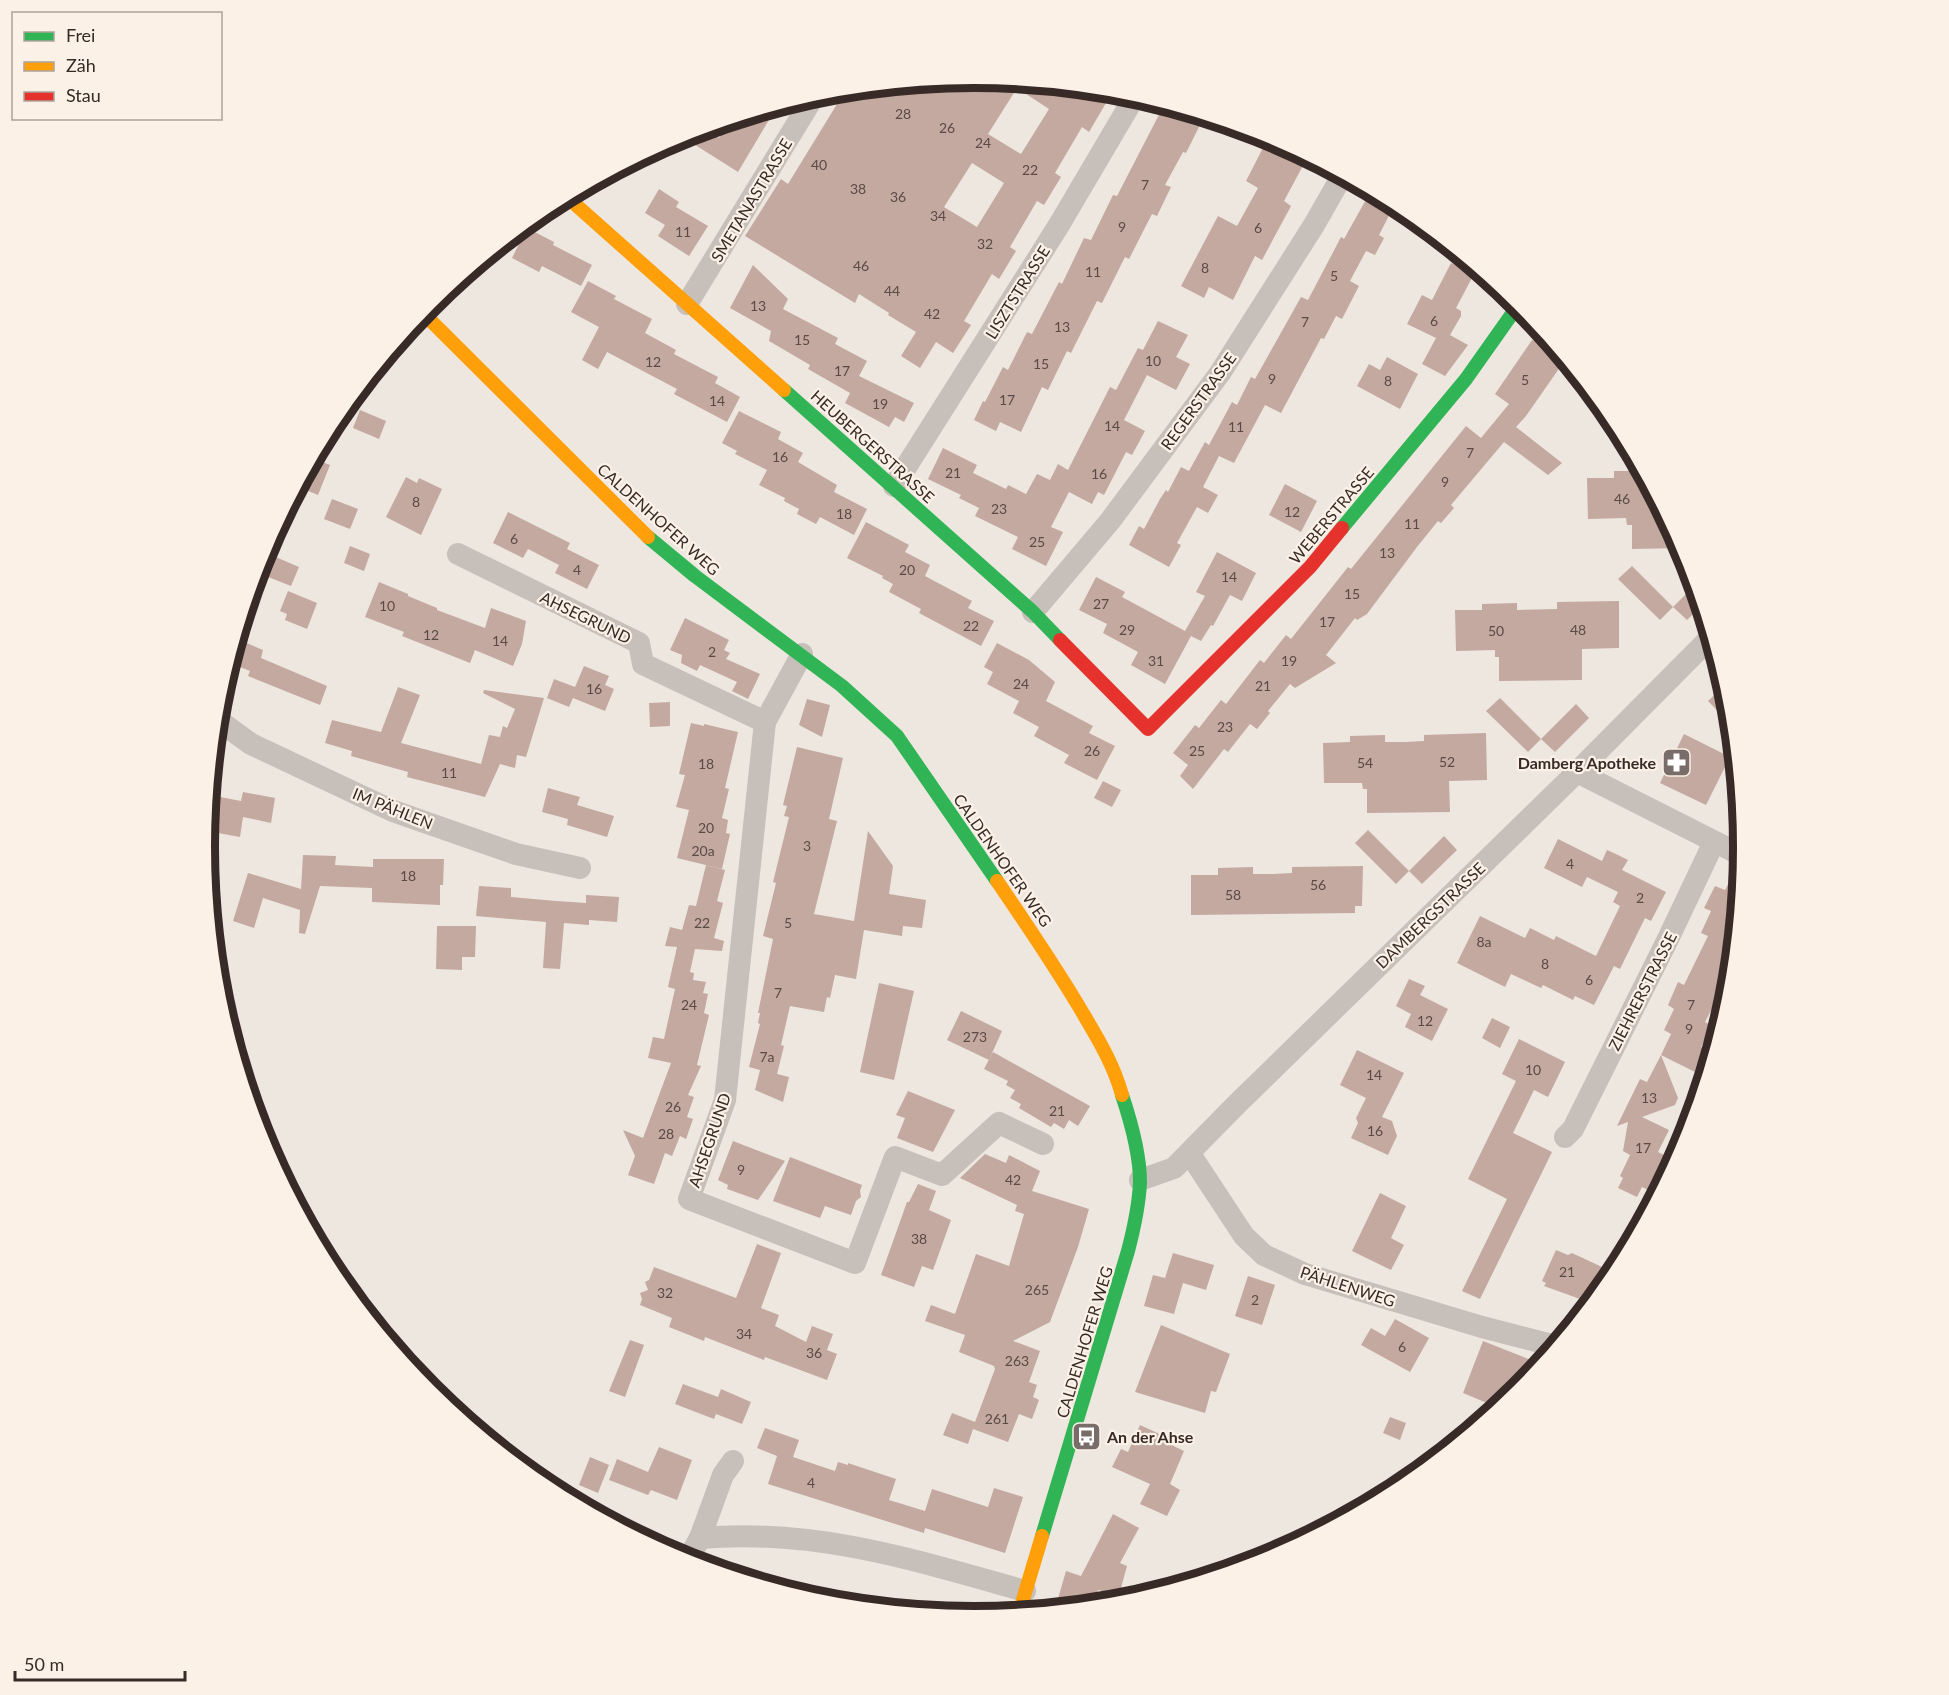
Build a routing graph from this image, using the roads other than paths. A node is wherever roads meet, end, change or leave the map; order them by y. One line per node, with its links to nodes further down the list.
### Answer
1 (1131, 105): 8 (street, LISZTSTRASSE)
2 (807, 107): 5 (street, SMETANASTRASSE)
3 (1339, 182): 10 (street, REGERSTRASSE)
4 (574, 203): 5 (main road, HEUBERGERSTRASSE)
5 (687, 304): 8 (main road, HEUBERGERSTRASSE)
6 (1513, 313): 15 (main road, WEBERSTRASSE)
7 (430, 320): 12 (main road, CALDENHOFER WEG)
8 (894, 486): 10 (main road, HEUBERGERSTRASSE)
9 (458, 554): 13 (street, AHSEGRUND)
10 (1033, 612): 15 (main road, HEUBERGERSTRASSE)
11 (1705, 643): 16 (street, DAMBERGSTRASSE)
12 (802, 654): 13 (street, AHSEGRUND); 23 (main road, CALDENHOFER WEG)
13 (765, 722): 21 (street, AHSEGRUND)
14 (226, 726): 19 (street, IM PÄHLEN)
15 (1148, 729)
16 (1576, 772): 17 (street); 22 (street, DAMBERGSTRASSE)
17 (1714, 842): 18 (street); 20 (street, ZIEHRERSTRASSE)
18 (1733, 851)
19 (580, 868)
20 (1565, 1137)
21 (1043, 1144)
22 (1190, 1154): 23 (street, DAMBERGSTRASSE); 24 (street, PÄHLENWEG)
23 (1140, 1180): 28 (main road, CALDENHOFER WEG)
24 (1548, 1344)
25 (733, 1461): 26 (street)
26 (700, 1538): 27 (street); 28 (street)
27 (692, 1552)
28 (1022, 1602)

